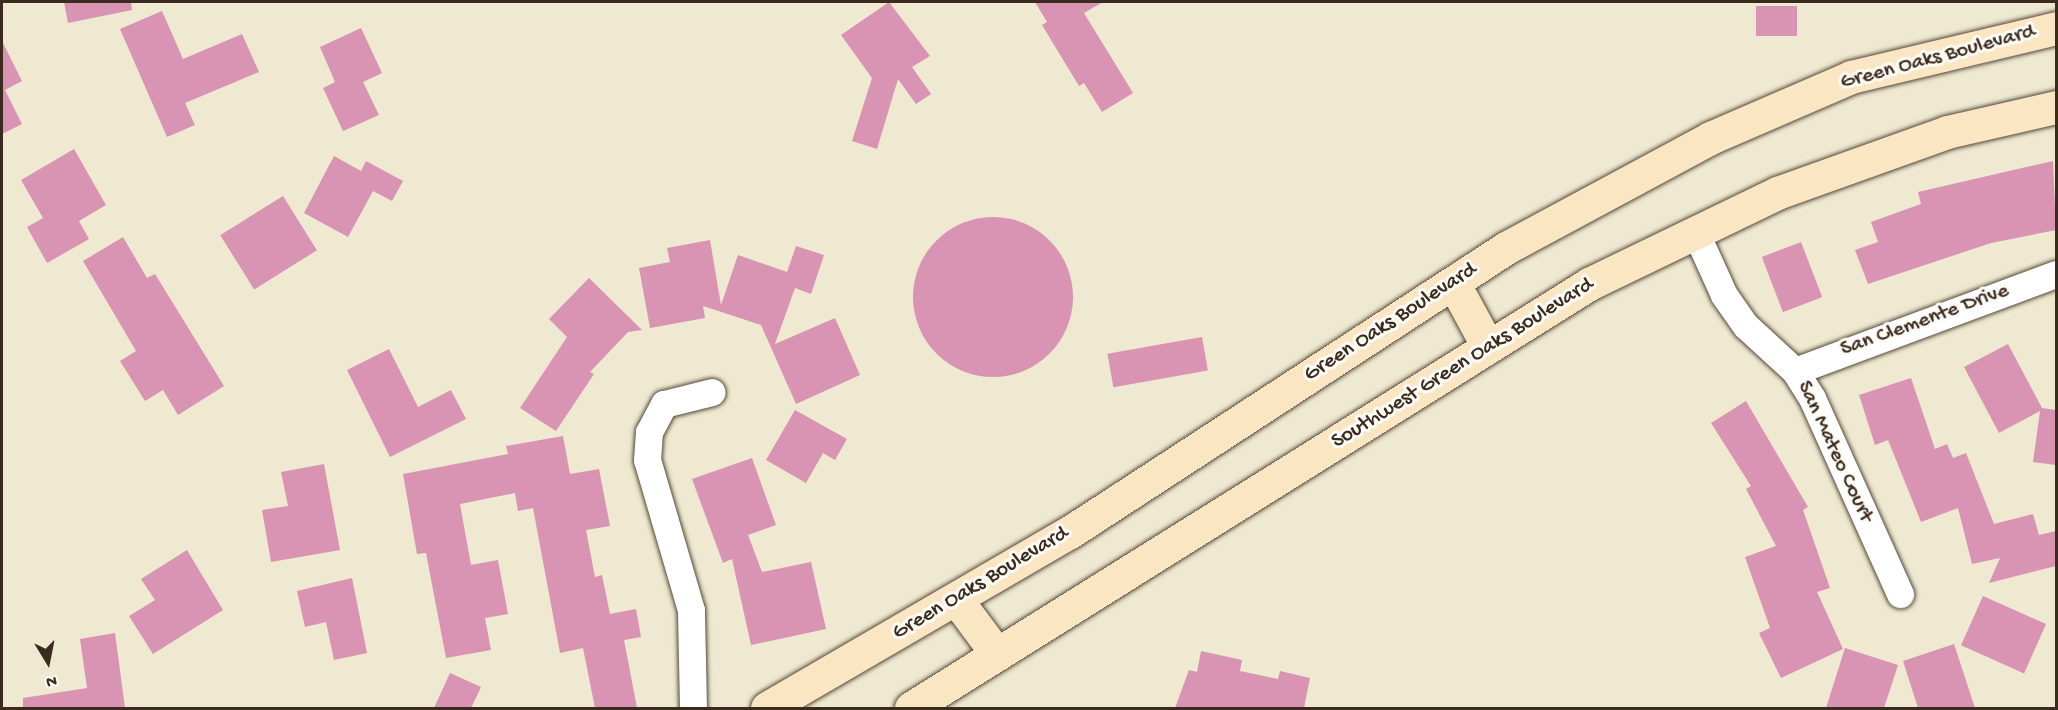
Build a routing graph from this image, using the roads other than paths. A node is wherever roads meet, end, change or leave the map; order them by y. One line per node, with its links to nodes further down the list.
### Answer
1 (2056, 28): 5 (main road, Green Oaks Boulevard)
2 (2056, 107): 3 (main road, Southwest Green Oaks Boulevard)
3 (1695, 231): 6 (main road, Southwest Green Oaks Boulevard); 7 (street, San Mateo Court)
4 (2056, 274): 7 (street, San Clemente Drive)
5 (1454, 284): 6 (main road); 10 (main road, Green Oaks Boulevard)
6 (1487, 345): 11 (main road, Southwest Green Oaks Boulevard)
7 (1795, 371): 9 (street, San Mateo Court)
8 (712, 392): 12 (street)
9 (1900, 594)
10 (956, 599): 11 (main road); 13 (main road, Green Oaks Boulevard)
11 (997, 654): 14 (main road, Southwest Green Oaks Boulevard)
12 (693, 708)
13 (767, 708)
14 (911, 708)

